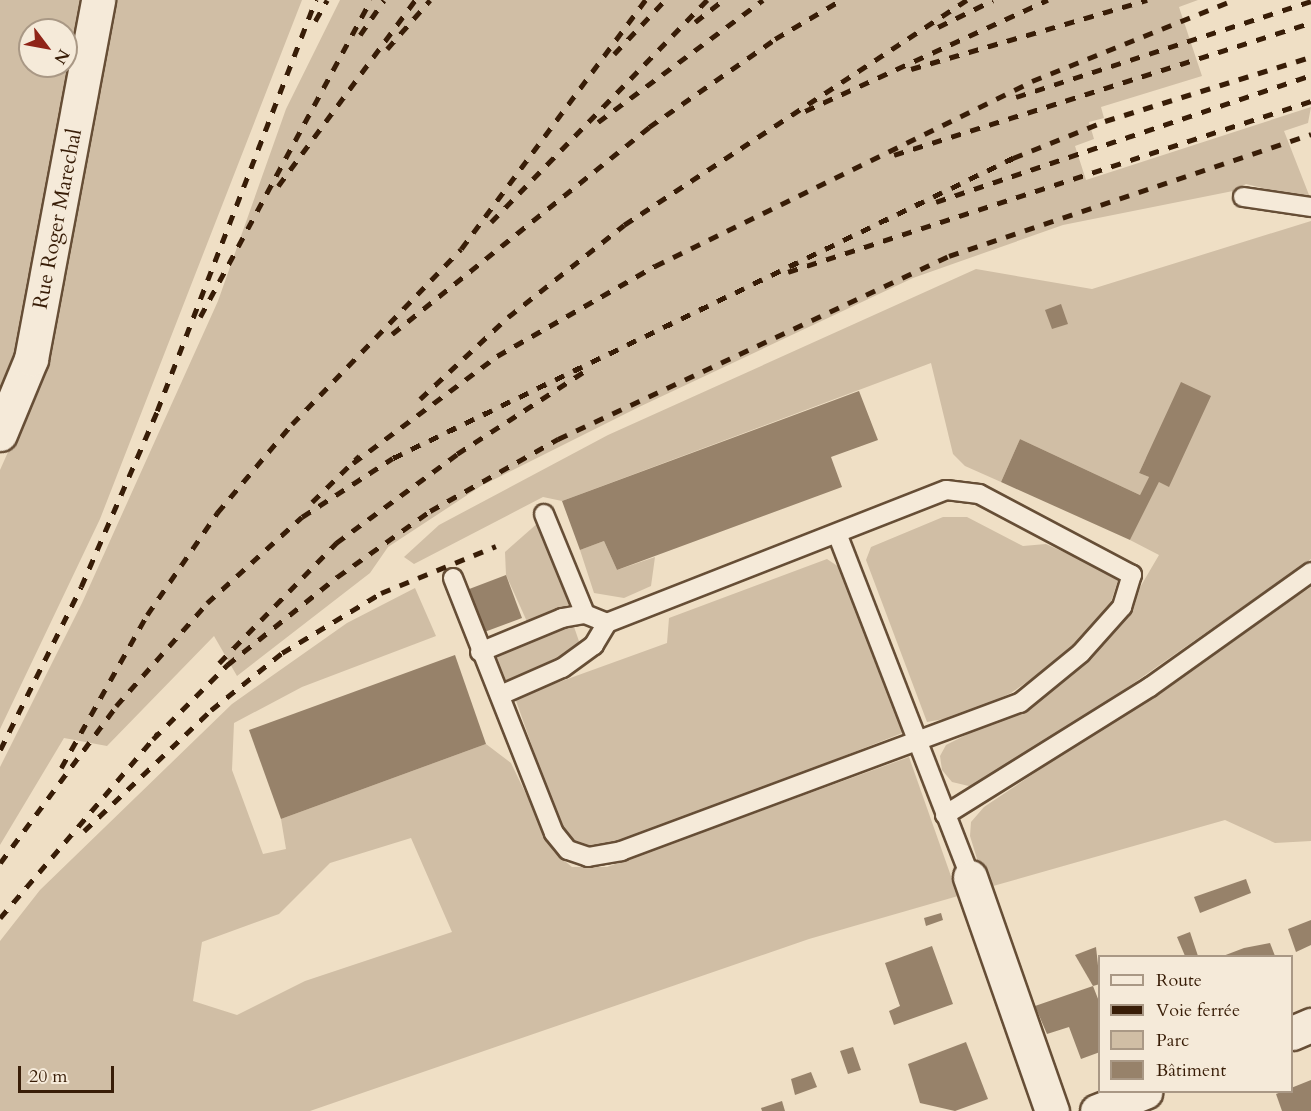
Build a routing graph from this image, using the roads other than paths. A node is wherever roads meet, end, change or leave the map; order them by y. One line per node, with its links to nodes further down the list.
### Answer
1 (98, 0): 4 (street, Rue Roger Marechal)
2 (1243, 197): 3 (lane)
3 (1311, 207)
4 (0, 434)
5 (544, 514): 9 (lane)
6 (838, 536): 10 (lane); 13 (lane); 13 (lane)
7 (1311, 572): 14 (lane)
8 (453, 578): 11 (lane)
9 (585, 614): 10 (lane); 11 (lane)
10 (607, 623): 12 (lane)
11 (480, 652): 12 (lane)
12 (503, 694): 13 (lane)
13 (917, 741): 14 (lane)
14 (945, 815): 15 (lane)
15 (970, 877): 19 (street)
16 (1311, 1025): 17 (street)
17 (1293, 1033)
18 (1142, 1093): 20 (street)
19 (1052, 1111)
20 (1097, 1111)

